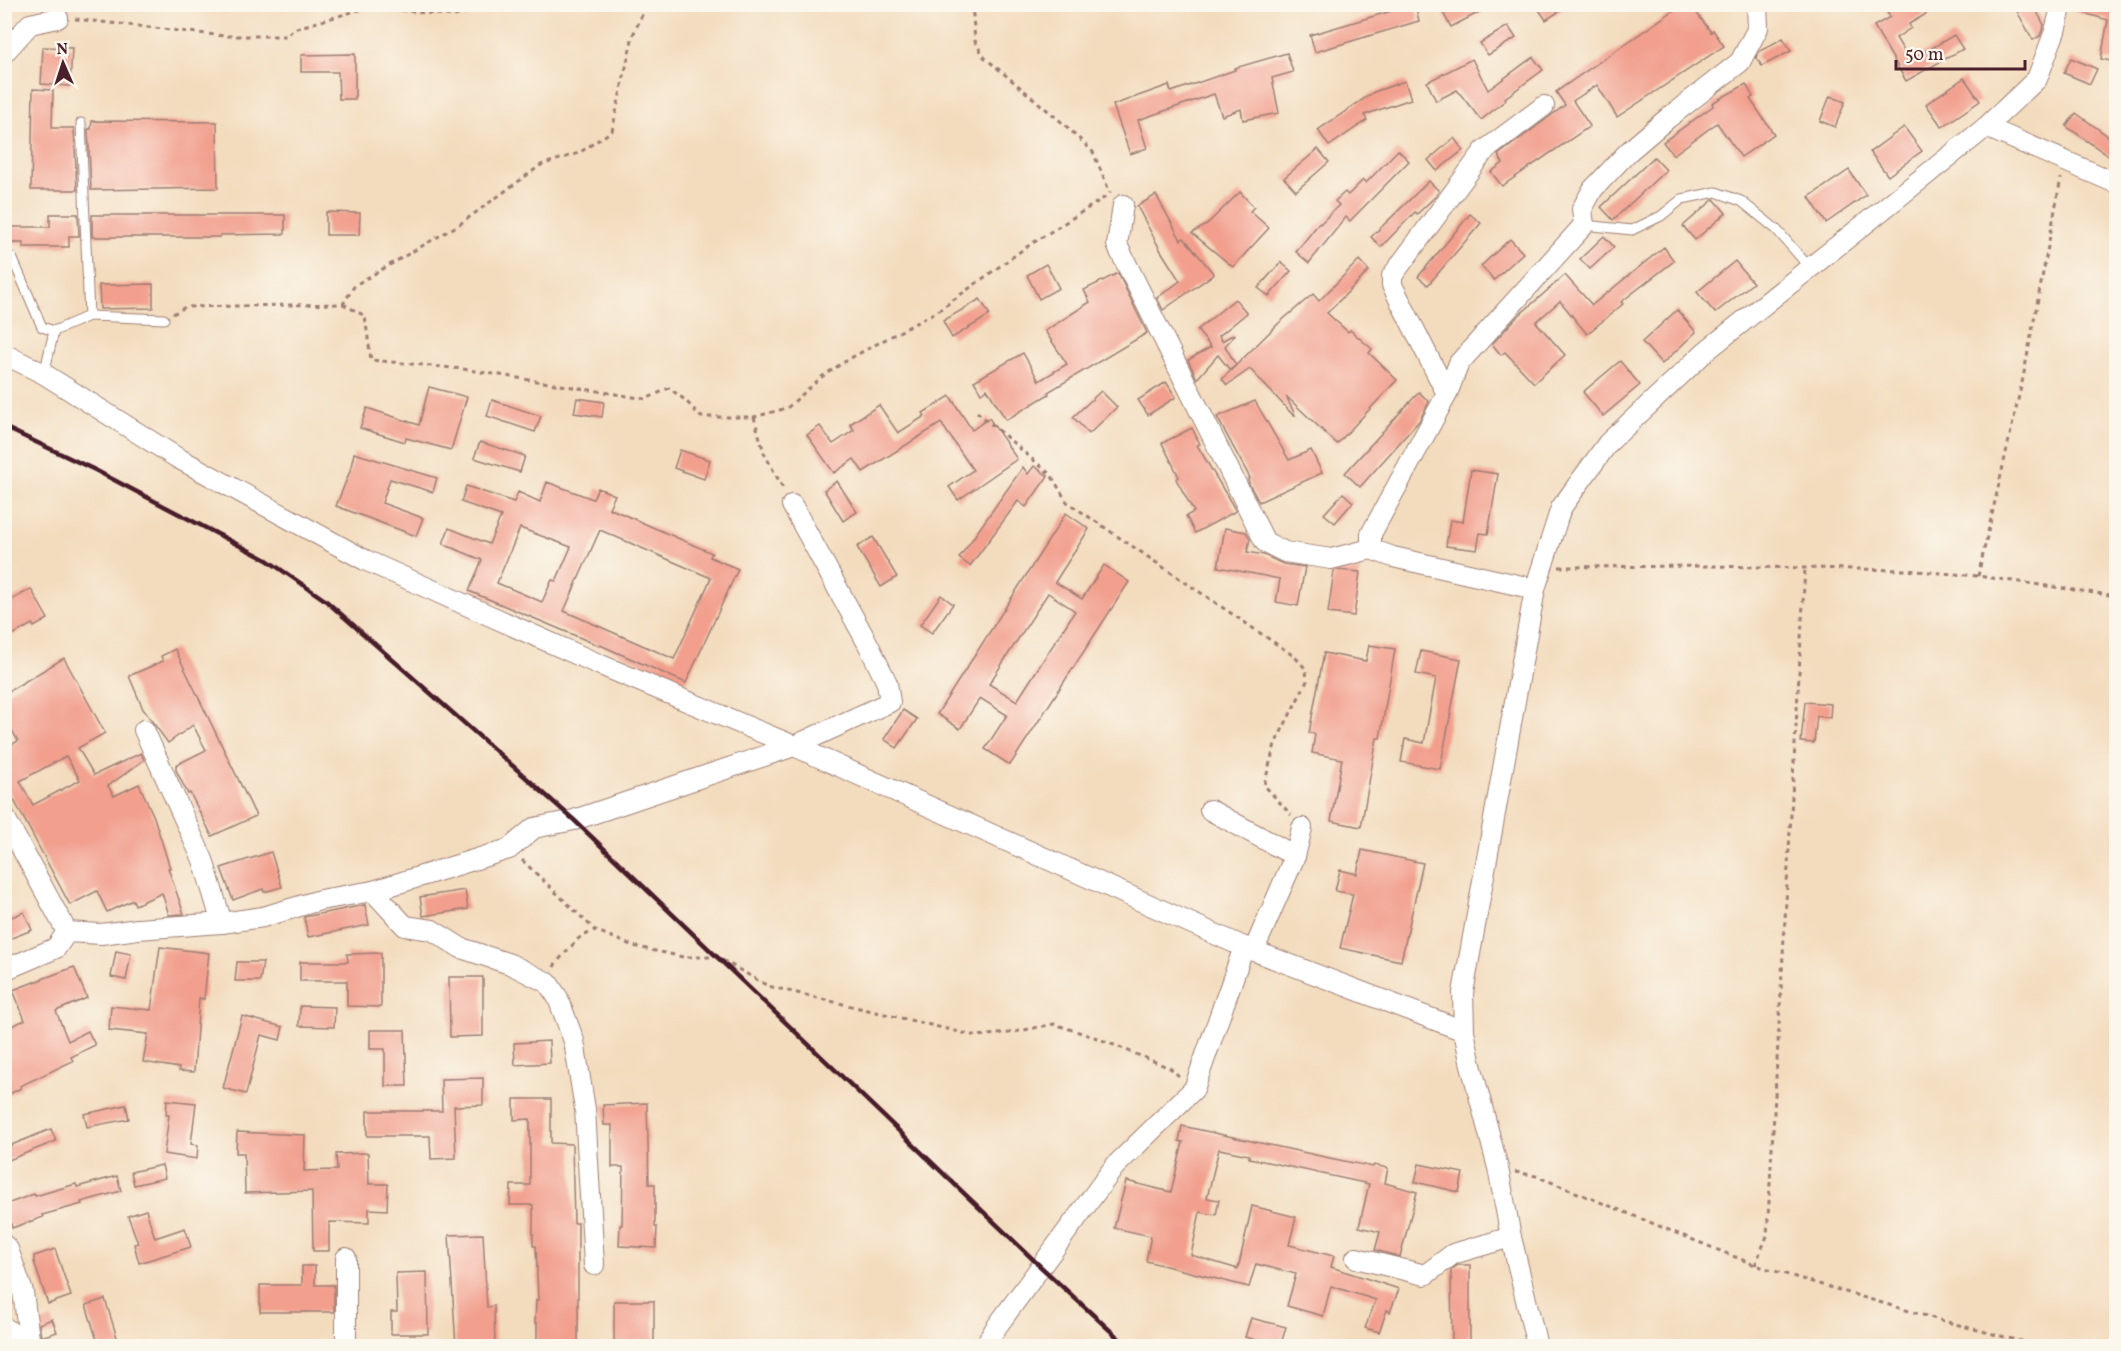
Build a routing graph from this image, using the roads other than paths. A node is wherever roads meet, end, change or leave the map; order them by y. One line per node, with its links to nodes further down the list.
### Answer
1 (1757, 4): 10 (street)
2 (2062, 4): 7 (street)
3 (61, 13): 4 (street)
4 (4, 54)
5 (1544, 106): 18 (street)
6 (81, 123): 13 (lane)
7 (1986, 127): 8 (street); 12 (street)
8 (2116, 183)
9 (1117, 199): 20 (street)
10 (1584, 225): 12 (lane); 18 (street)
11 (12, 257): 15 (lane)
12 (1810, 268): 21 (street)
13 (89, 316): 14 (lane); 15 (lane)
14 (164, 319)
15 (54, 332): 17 (lane)
16 (4, 354): 17 (street)
17 (44, 374): 23 (street)
18 (1447, 394): 20 (street)
19 (792, 505): 23 (street)
20 (1371, 549): 21 (street)
21 (1535, 589): 33 (street)
22 (144, 730): 29 (street)
23 (794, 746): 28 (street); 31 (street)
24 (1210, 810): 27 (street)
25 (4, 816): 30 (street)
26 (1302, 828): 27 (street)
27 (1295, 856): 31 (street)
28 (373, 891): 29 (street); 38 (street)
29 (222, 923): 30 (street)
30 (67, 932): 32 (street)
31 (1249, 948): 33 (street); 42 (street)
32 (4, 970)
33 (1464, 1031): 34 (street)
34 (1511, 1237): 37 (street); 43 (street)
35 (4, 1245): 40 (street)
36 (346, 1258): 41 (street)
37 (1356, 1258)
38 (594, 1265)
39 (4, 1327): 40 (street)
40 (29, 1347)
41 (346, 1347)
42 (985, 1347)
43 (1537, 1347)

